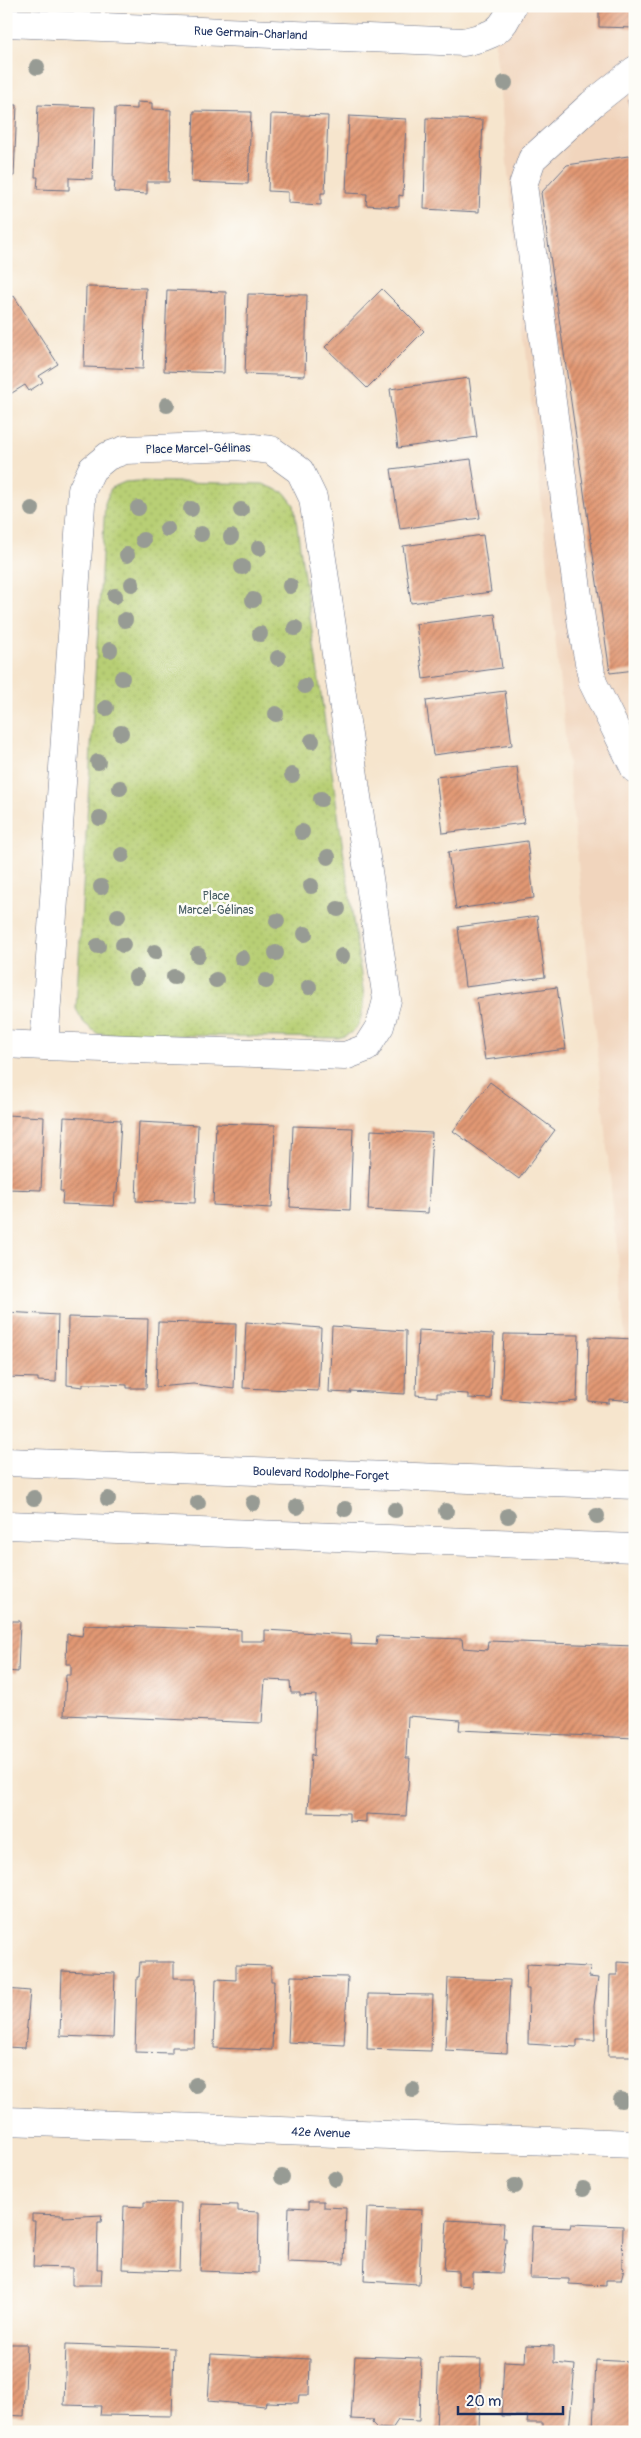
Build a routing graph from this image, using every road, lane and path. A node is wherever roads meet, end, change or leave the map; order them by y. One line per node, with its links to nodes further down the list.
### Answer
1 (512, 6): 2 (street, Rue Germain-Charland)
2 (6, 23)
3 (635, 70): 4 (street)
4 (635, 769)
5 (6, 1044): 6 (street, Place Marcel-Gélinas)
6 (44, 1046): 6 (street, Place Marcel-Gélinas)
7 (6, 1462): 8 (street, Boulevard Rodolphe-Forget)
8 (635, 1486)
9 (6, 1526): 10 (street)
10 (635, 1548)
11 (6, 2120): 12 (street, 42e Avenue)
12 (635, 2144)

